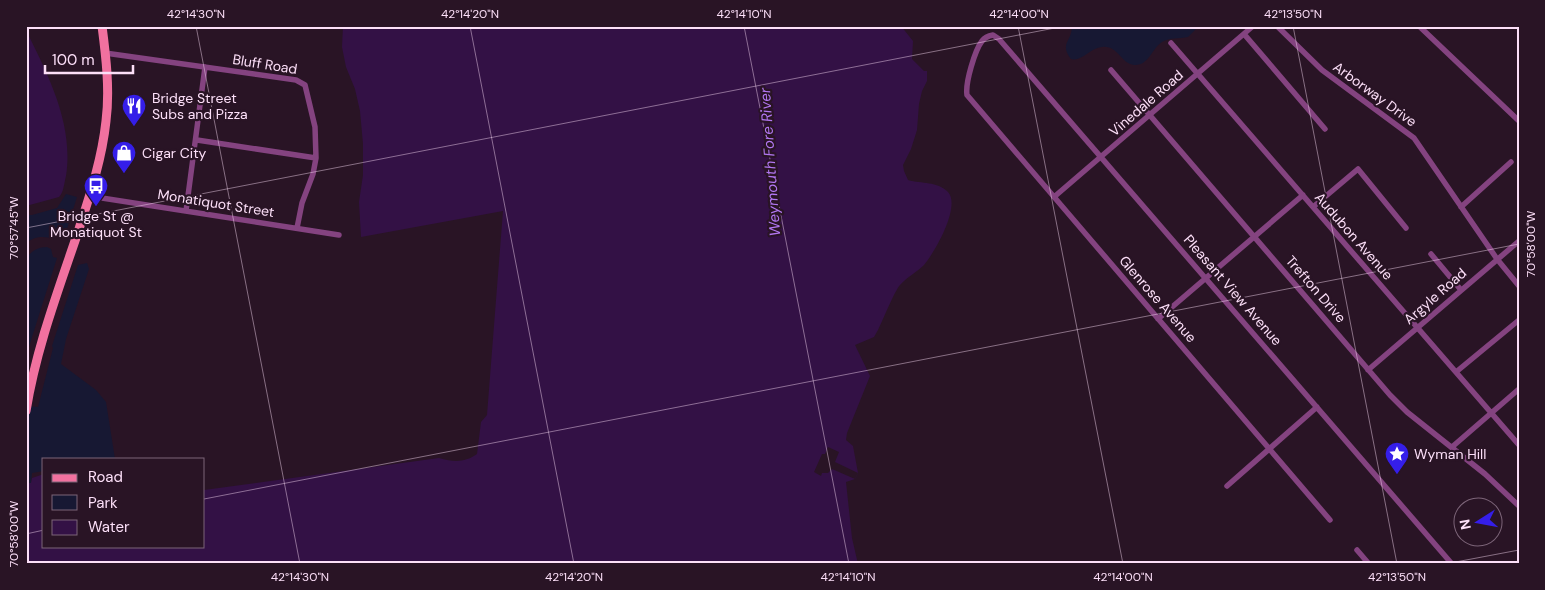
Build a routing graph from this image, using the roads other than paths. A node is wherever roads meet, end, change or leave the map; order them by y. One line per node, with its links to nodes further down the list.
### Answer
1 (102, 26): 8 (main road)
2 (1253, 26): 5 (street, Vinedale Road)
3 (1277, 26): 23 (street, Arborway Drive)
4 (1420, 26): 13 (street)
5 (1244, 34): 11 (street, Vinedale Road); 14 (street)
6 (993, 35): 17 (street, Pleasant View Avenue); 21 (street, Glenrose Avenue)
7 (1171, 43): 11 (street, Audubon Avenue)
8 (105, 53): 9 (street, Bluff Road); 20 (main road)
9 (205, 67): 15 (street); 16 (street, Bluff Road)
10 (1110, 70): 12 (street, Trefton Drive)
11 (1199, 74): 12 (street, Vinedale Road); 19 (street, Audubon Avenue)
12 (1150, 115): 17 (street, Vinedale Road); 28 (street, Trefton Drive)
13 (1519, 121)
14 (1325, 129)
15 (197, 140): 16 (street); 24 (street)
16 (316, 158): 25 (street, Bluff Road)
17 (1102, 158): 21 (street, Vinedale Road); 32 (street, Pleasant View Avenue)
18 (1511, 162): 23 (street)
19 (1303, 195): 22 (street, Audubon Avenue); 28 (street)
20 (90, 196): 24 (street, Monatiquot Street); 42 (main road)
21 (1054, 197): 35 (street, Glenrose Avenue)
22 (1313, 207): 26 (street); 37 (street, Audubon Avenue)
23 (1461, 207): 31 (street, Arborway Drive)
24 (186, 211): 25 (street, Monatiquot Street)
25 (297, 228): 27 (street, Monatiquot Street)
26 (1406, 228)
27 (340, 235)
28 (1254, 237): 32 (street); 38 (street, Trefton Drive)
29 (1519, 240): 31 (street, Argyle Road)
30 (1431, 254): 34 (street)
31 (1497, 259): 33 (street, Arborway Drive); 34 (street, Argyle Road)
32 (1206, 278): 35 (street); 41 (street, Pleasant View Avenue)
33 (1519, 286)
34 (1461, 290): 37 (street, Argyle Road)
35 (1158, 319): 46 (street, Glenrose Avenue)
36 (1519, 320): 39 (street)
37 (1417, 328): 38 (street, Argyle Road); 39 (street, Audubon Avenue)
38 (1368, 370): 45 (street, Trefton Drive)
39 (1456, 372): 43 (street, Audubon Avenue)
40 (1519, 389): 43 (street)
41 (1317, 407): 46 (street); 52 (street, Pleasant View Avenue)
42 (26, 411)
43 (1491, 413): 44 (street, Audubon Avenue); 45 (street)
44 (1519, 445)
45 (1452, 447): 48 (street, Trefton Drive)
46 (1269, 449): 47 (street); 49 (street, Glenrose Avenue)
47 (1227, 486)
48 (1519, 506)
49 (1330, 520)
50 (1357, 550): 51 (street)
51 (1369, 564)
52 (1452, 564)

